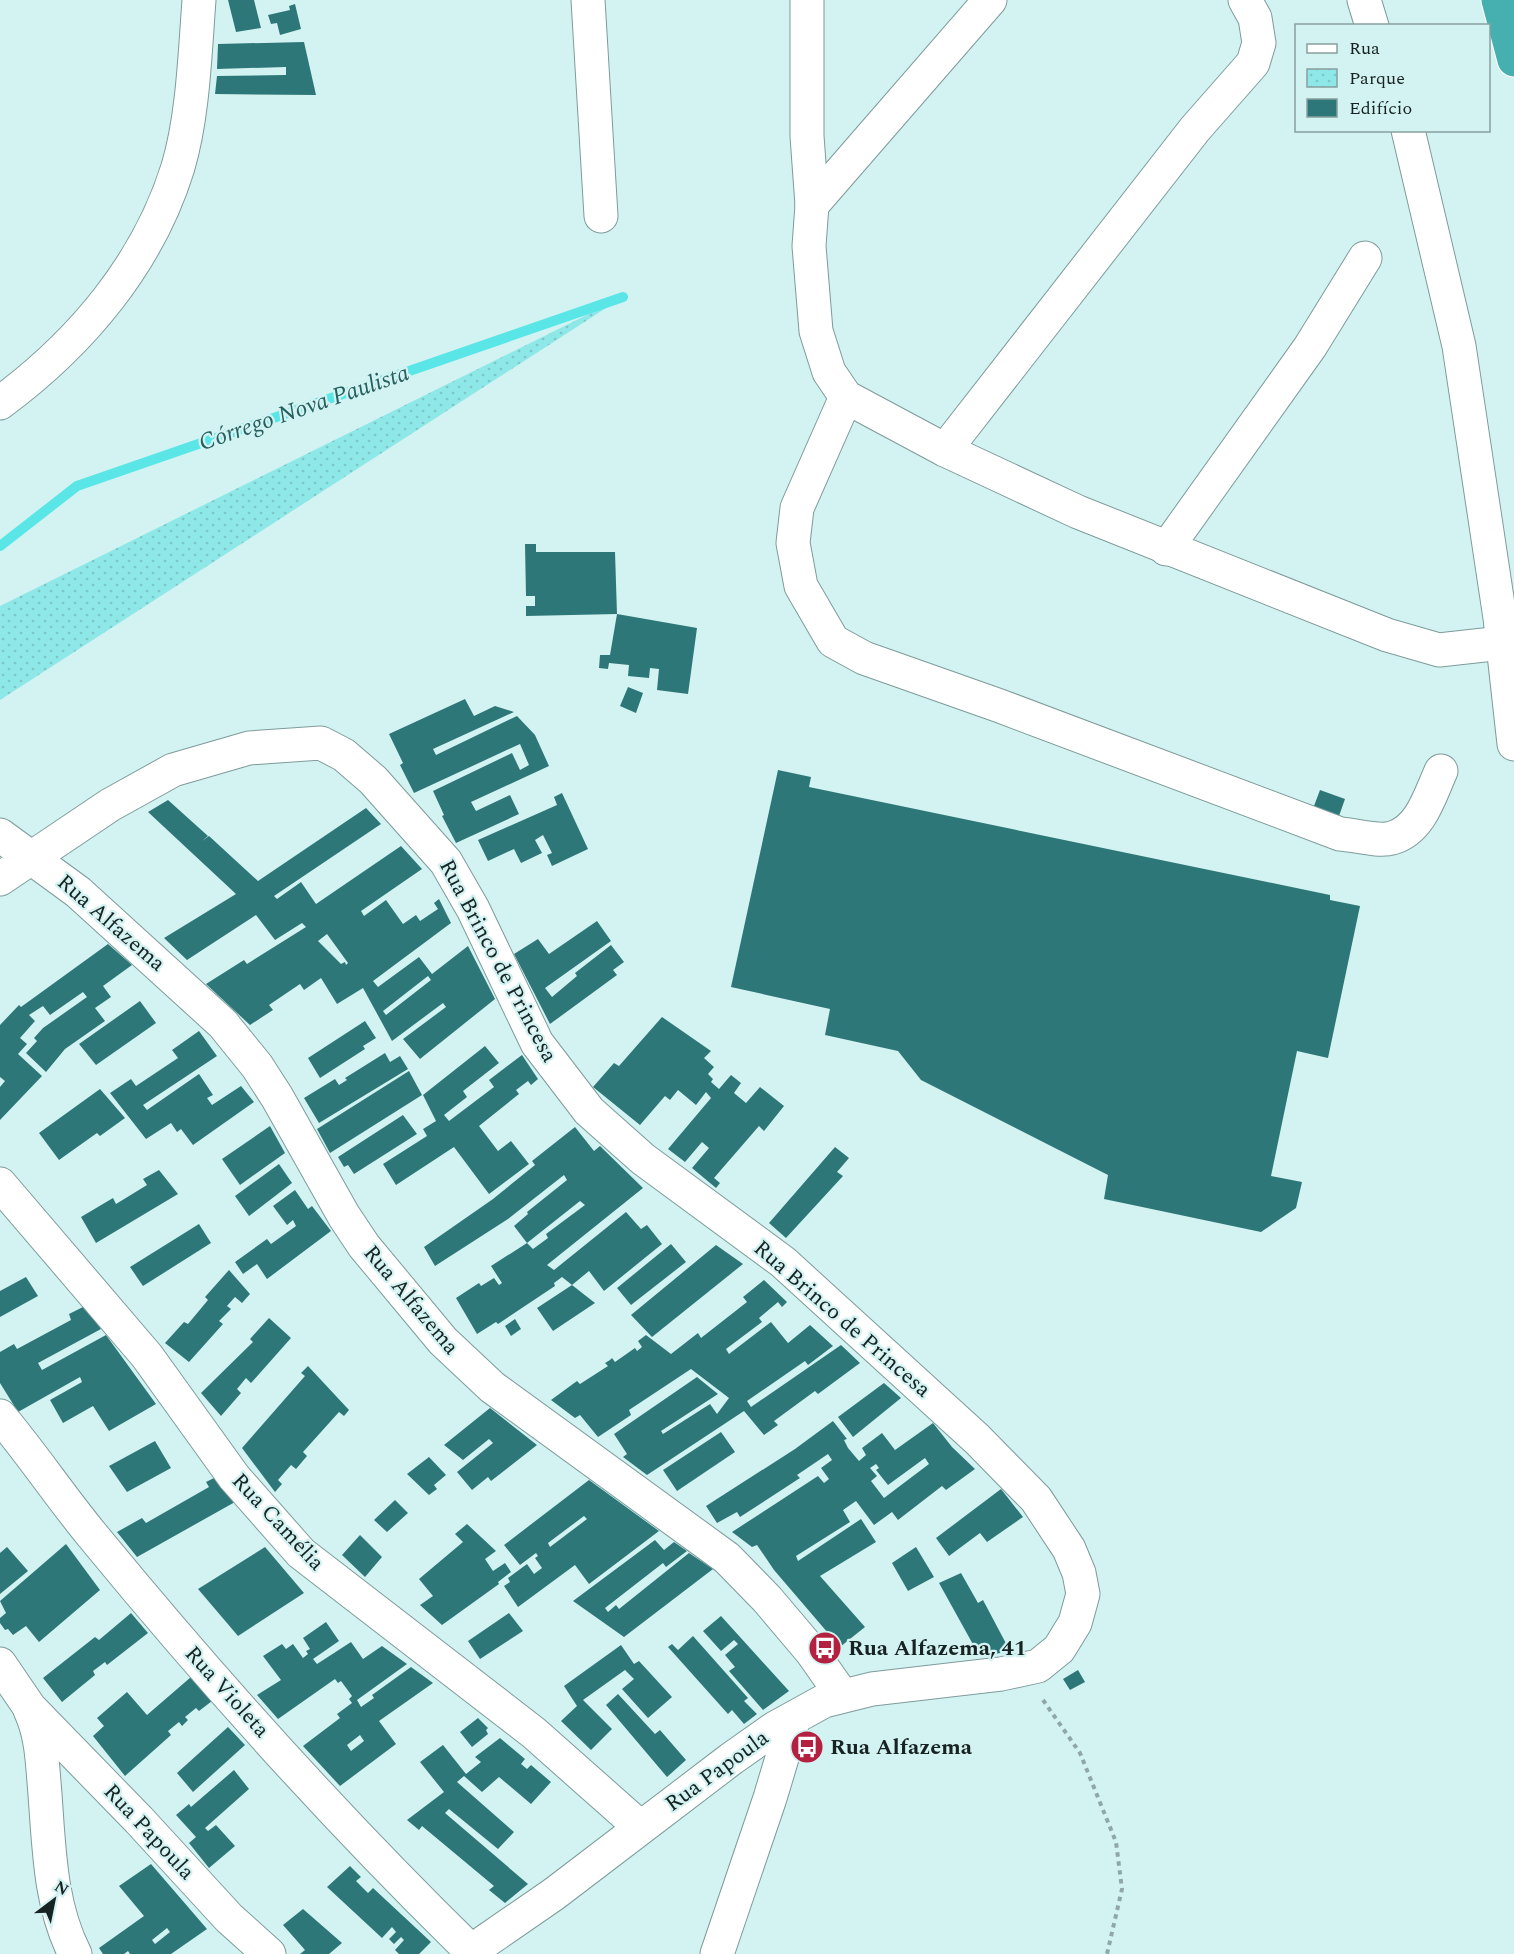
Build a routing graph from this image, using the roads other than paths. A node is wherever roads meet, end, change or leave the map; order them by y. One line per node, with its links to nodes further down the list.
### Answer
1 (199, 0): 15 (street)
2 (588, 0): 12 (street)
3 (807, 0): 11 (street)
4 (990, 0): 11 (street)
5 (1245, 0): 16 (street)
6 (1364, 0): 8 (street)
7 (1498, 0): 9 (highway)
8 (1371, 24)
9 (1514, 60)
10 (1408, 132): 18 (street)
11 (812, 205): 14 (street)
12 (601, 216)
13 (1365, 258): 17 (street)
14 (846, 397): 16 (street); 20 (street)
15 (0, 403)
16 (945, 450): 17 (street)
17 (1166, 549): 18 (street)
18 (1502, 644): 19 (street)
19 (1514, 744)
20 (1441, 771)
21 (0, 835): 22 (street)
22 (31, 856): 23 (street, Rua Brinco de Princesa); 26 (street, Rua Brinco de Princesa); 28 (street, Rua Alfazema)
23 (0, 879)
24 (0, 1184): 31 (street, Rua Camélia)
25 (0, 1416): 32 (street, Rua Violeta)
26 (1081, 1611): 28 (street, Rua Papoula)
27 (0, 1664): 29 (street, Rua Papoula)
28 (842, 1695): 30 (street, Rua Papoula)
29 (30, 1708): 33 (street, Rua Papoula); 34 (street, Rua Papoula)
30 (794, 1718): 31 (street, Rua Papoula); 35 (street)
31 (640, 1827): 32 (street, Rua Papoula)
32 (469, 1953)
33 (75, 1954)
34 (269, 1954)
35 (717, 1954)

